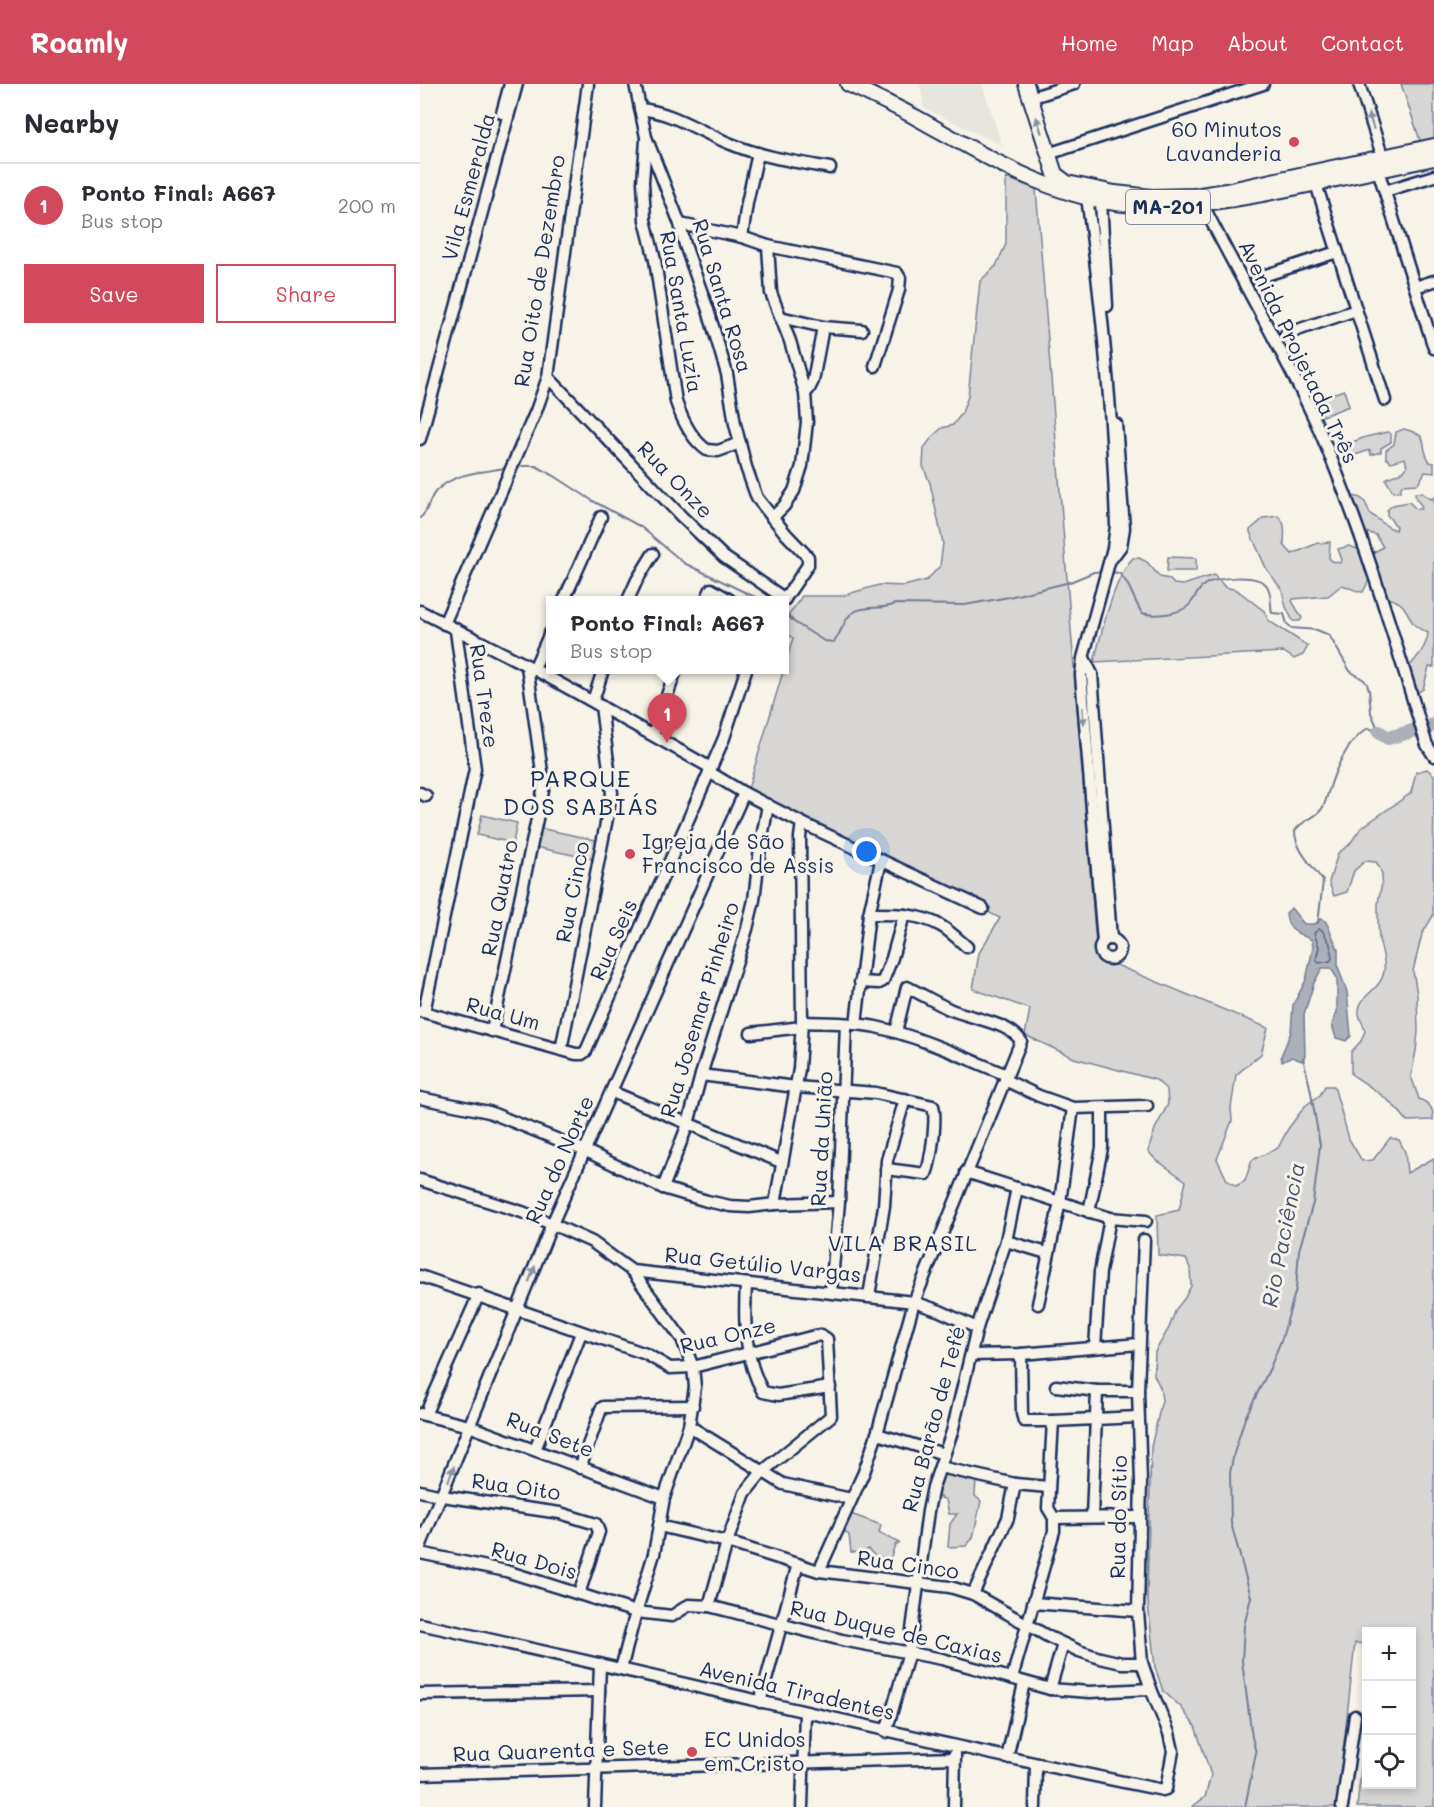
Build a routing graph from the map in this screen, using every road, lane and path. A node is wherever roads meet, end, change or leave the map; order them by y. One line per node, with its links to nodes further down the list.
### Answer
1 (510, 84): 13 (street, Vila Esmeralda)
2 (517, 84): 13 (street, Vila Esmeralda)
3 (588, 84): 44 (street, Rua Oito de Dezembro)
4 (635, 84): 11 (street, Rua Santa Rosa)
5 (848, 84): 12 (main road, MA-201)
6 (1026, 84): 10 (main road)
7 (1074, 84): 10 (street)
8 (1263, 84): 18 (street)
9 (1359, 84): 19 (street, one-way to 9)
10 (1030, 98): 18 (main road, one-way to 10)
11 (640, 109): 14 (street, Rua Santa Rosa); 16 (street)
12 (915, 117): 18 (main road); 24 (main road, MA-201)
13 (503, 121): 27 (street, Vila Esmeralda)
14 (646, 137): 28 (street, Rua Santa Rosa); 49 (street, Rua Santa Luzia)
15 (1434, 146): 19 (main road, MA-201)
16 (758, 153): 20 (street); 29 (street)
17 (1434, 158): 19 (main road, MA-201)
18 (1050, 160): 19 (main road, MA-201)
19 (1381, 164): 22 (main road, MA-201); 23 (street)
20 (830, 168)
21 (1434, 176): 23 (street)
22 (1316, 184): 26 (main road, MA-201); 31 (street)
23 (1385, 191): 35 (street)
24 (1087, 197): 25 (main road, MA-201); 32 (street)
25 (1101, 201): 26 (main road, MA-201); 32 (street)
26 (1203, 205): 69 (street, Avenida Projetada Três)
27 (476, 223): 47 (street, Vila Esmeralda); 48 (street, Vila Esmeralda)
28 (680, 224): 29 (street); 49 (street, Rua Santa Rosa)
29 (742, 237): 30 (street)
30 (768, 246): 37 (street); 43 (street)
31 (1337, 252): 33 (street); 36 (street)
32 (1101, 275): 78 (street)
33 (1257, 278)
34 (1434, 281): 35 (street)
35 (1415, 287): 38 (street)
36 (1356, 310): 41 (street); 46 (street)
37 (780, 317): 39 (street); 45 (street)
38 (1430, 323): 42 (street)
39 (823, 327): 40 (street); 45 (street)
40 (862, 330)
41 (1287, 334)
42 (1434, 348)
43 (875, 366)
44 (548, 376): 57 (street, Rua Onze); 60 (street, Rua Oito de Dezembro)
45 (805, 393): 51 (street)
46 (1385, 400)
47 (420, 412)
48 (420, 438)
49 (740, 443): 51 (street, Rua Santa Rosa)
50 (601, 517): 53 (street)
51 (772, 518): 58 (street, Rua Santa Rosa)
52 (653, 554): 54 (street)
53 (566, 596)
54 (630, 596)
55 (708, 596): 56 (street)
56 (723, 596)
57 (778, 596)
58 (787, 596)
59 (420, 611): 60 (street)
60 (444, 624): 61 (street)
61 (456, 631): 63 (street); 81 (street, Rua Treze)
62 (546, 640): 63 (street)
63 (531, 668): 67 (street); 84 (street, Rua Quatro)
64 (602, 674): 67 (street)
65 (674, 674): 68 (street)
66 (744, 674): 70 (street, Rua Seis)
67 (597, 704): 68 (street); 87 (street, Rua Cinco)
68 (653, 735): 70 (street)
69 (1434, 756)
70 (710, 770): 71 (street); 88 (street, Rua Seis)
71 (744, 793): 72 (street); 93 (street, Rua do Norte)
72 (768, 805): 73 (street); 89 (street, Rua Josemar Pinheiro)
73 (802, 823): 74 (street); 82 (street)
74 (881, 861): 75 (street); 76 (street, Rua da União)
75 (983, 908)
76 (869, 914): 77 (street); 80 (street, Rua da União)
77 (904, 915): 79 (street); 80 (street)
78 (1107, 940)
79 (967, 947)
80 (860, 982): 83 (street, Rua da União)
81 (422, 1012): 84 (street, Rua Um)
82 (802, 1024): 83 (street); 86 (street); 91 (street)
83 (851, 1024): 85 (street); 92 (street, Rua da União)
84 (492, 1031): 87 (street, Rua Um)
85 (896, 1032): 90 (street); 90 (street)
86 (751, 1033)
87 (561, 1050): 88 (street, Rua Um)
88 (576, 1054)
89 (701, 1075): 91 (street); 99 (street, Rua Josemar Pinheiro)
90 (1006, 1077): 97 (street); 103 (street)
91 (796, 1087): 92 (street); 101 (street)
92 (844, 1090): 95 (street); 107 (street, Rua da União)
93 (612, 1092): 99 (street); 100 (street, Rua do Norte)
94 (420, 1098): 100 (street)
95 (905, 1099): 102 (street); 102 (street)
96 (1147, 1106): 98 (street)
97 (1073, 1108): 98 (street); 108 (street)
98 (1102, 1108): 110 (street)
99 (688, 1124): 101 (street); 105 (street, Rua Josemar Pinheiro)
100 (586, 1150): 105 (street); 113 (street, Rua do Norte)
101 (781, 1162): 109 (street)
102 (886, 1170): 122 (street)
103 (966, 1172): 106 (street); 123 (street)
104 (420, 1180): 113 (street, Rua Getúlio Vargas)
105 (663, 1188): 109 (street)
106 (1017, 1188): 108 (street); 114 (street, Rua Barão de Tefé)
107 (839, 1202): 109 (street); 120 (street, Rua da União)
108 (1060, 1202): 110 (street); 116 (street)
109 (775, 1204)
110 (1089, 1212): 111 (street)
111 (1110, 1218): 112 (street); 129 (street)
112 (1146, 1221)
113 (552, 1224): 117 (street, Rua Getúlio Vargas); 125 (street, Rua do Norte, one-way to 113)
114 (1006, 1240): 116 (street); 126 (street, Rua Barão de Tefé)
115 (1144, 1240): 128 (street, Rua do Sítio)
116 (1047, 1252): 124 (street)
117 (632, 1270): 119 (street, Rua Getúlio Vargas); 133 (street)
118 (420, 1276): 121 (street, Rua Onze)
119 (746, 1284): 120 (street, Rua Getúlio Vargas); 130 (street)
120 (831, 1291): 122 (street, Rua Getúlio Vargas)
121 (479, 1294): 125 (street, Rua Onze); 139 (street)
122 (869, 1296): 123 (street, Rua Getúlio Vargas)
123 (914, 1302): 126 (street, Rua Getúlio Vargas); 145 (street)
124 (1038, 1304)
125 (518, 1309): 127 (street, Rua Onze); 143 (street, Rua do Norte)
126 (977, 1328): 132 (street, Rua Barão de Tefé)
127 (581, 1333): 133 (street, Rua Onze); 146 (street)
128 (1139, 1344): 129 (street); 137 (street, Rua do Sítio)
129 (1095, 1347): 131 (street)
130 (748, 1352): 133 (street, Rua Onze); 135 (street); 135 (street, Rua Onze)
131 (1021, 1354): 132 (street); 142 (street)
132 (971, 1355): 147 (street, Rua Barão de Tefé)
133 (693, 1367): 138 (street)
134 (1056, 1386): 136 (street)
135 (830, 1388): 150 (street)
136 (1097, 1391): 137 (street); 141 (street)
137 (1138, 1391): 140 (street, Rua do Sítio)
138 (693, 1406): 144 (street); 149 (street)
139 (422, 1415): 143 (street, Rua Sete)
140 (1138, 1417): 141 (street); 158 (street, Rua do Sítio)
141 (1097, 1420): 142 (street); 157 (street)
142 (1053, 1421): 152 (street)
143 (469, 1426): 146 (street, Rua Sete); 154 (street, Rua do Norte, one-way to 143)
144 (689, 1426): 150 (street); 155 (street)
145 (877, 1434): 147 (street); 156 (street)
146 (535, 1450): 149 (street, Rua Sete)
147 (944, 1454): 148 (street, Rua Barão de Tefé)
148 (940, 1467): 151 (street); 166 (street, Rua Barão de Tefé)
149 (580, 1468): 155 (street, Rua Sete)
150 (762, 1472): 156 (street); 161 (street)
151 (1015, 1484): 152 (street); 168 (street)
152 (1048, 1487): 159 (street)
153 (420, 1491): 154 (street, Rua Oito)
154 (442, 1496): 162 (street, Rua do Norte); 167 (street, Rua Oito)
155 (664, 1498): 160 (street)
156 (851, 1499): 165 (street)
157 (1092, 1517): 158 (street); 159 (street)
158 (1139, 1517): 171 (street, Rua do Sítio)
159 (1054, 1518): 169 (street)
160 (659, 1526): 161 (street, Rua Cinco); 172 (street)
161 (727, 1542): 164 (street, Rua Cinco); 170 (street)
162 (420, 1547)
163 (420, 1553): 167 (street, Rua Dois)
164 (798, 1564): 165 (street, Rua Cinco); 175 (street)
165 (819, 1571): 166 (street, Rua Cinco)
166 (920, 1582): 168 (street, Rua Cinco); 177 (street, Rua Barão de Tefé)
167 (579, 1594): 172 (street, Rua Dois)
168 (973, 1594): 174 (street, Rua Cinco)
169 (1033, 1603): 171 (street); 174 (street)
170 (709, 1606): 172 (street, Rua Duque de Caxias); 175 (street, Rua Duque de Caxias)
171 (1138, 1611): 178 (street, Rua do Sítio)
172 (636, 1612): 180 (street)
173 (420, 1624): 179 (street, Avenida Tiradentes)
174 (1026, 1624): 176 (street, Rua Cinco); 181 (street)
175 (781, 1626): 177 (street, Rua Duque de Caxias); 187 (street)
176 (1063, 1644): 178 (street, Rua Cinco); 183 (street)
177 (909, 1652): 181 (street, Rua Duque de Caxias); 190 (street, Rua Barão de Tefé)
178 (1142, 1663): 184 (street, Rua do Sítio)
179 (600, 1664): 180 (street, Avenida Tiradentes); 185 (street)
180 (621, 1669): 187 (street, Avenida Tiradentes)
181 (1012, 1678): 182 (street, Rua Duque de Caxias)
182 (1024, 1683): 183 (street, Rua Duque de Caxias); 192 (street)
183 (1050, 1689): 184 (street, Rua Duque de Caxias)
184 (1151, 1689): 197 (street, Rua do Sítio)
185 (599, 1691): 186 (street); 195 (street)
186 (420, 1694)
187 (760, 1702): 188 (street, Avenida Tiradentes)
188 (805, 1713): 190 (street, Avenida Tiradentes); 193 (street)
189 (1355, 1716): 202 (street)
190 (886, 1732): 191 (street, Avenida Tiradentes)
191 (955, 1753): 192 (street, Avenida Tiradentes); 193 (street, Rua Quarenta e Sete); 200 (street)
192 (1007, 1758): 194 (street, Avenida Tiradentes)
193 (803, 1764): 195 (street, Rua Quarenta e Sete); 199 (street)
194 (1036, 1765): 197 (street, Avenida Tiradentes); 201 (street)
195 (596, 1770): 196 (street, Rua Quarenta e Sete); 198 (street)
196 (420, 1774)
197 (1166, 1789)
198 (595, 1807)
199 (802, 1807)
200 (954, 1807)
201 (1035, 1807)
202 (1342, 1807)

